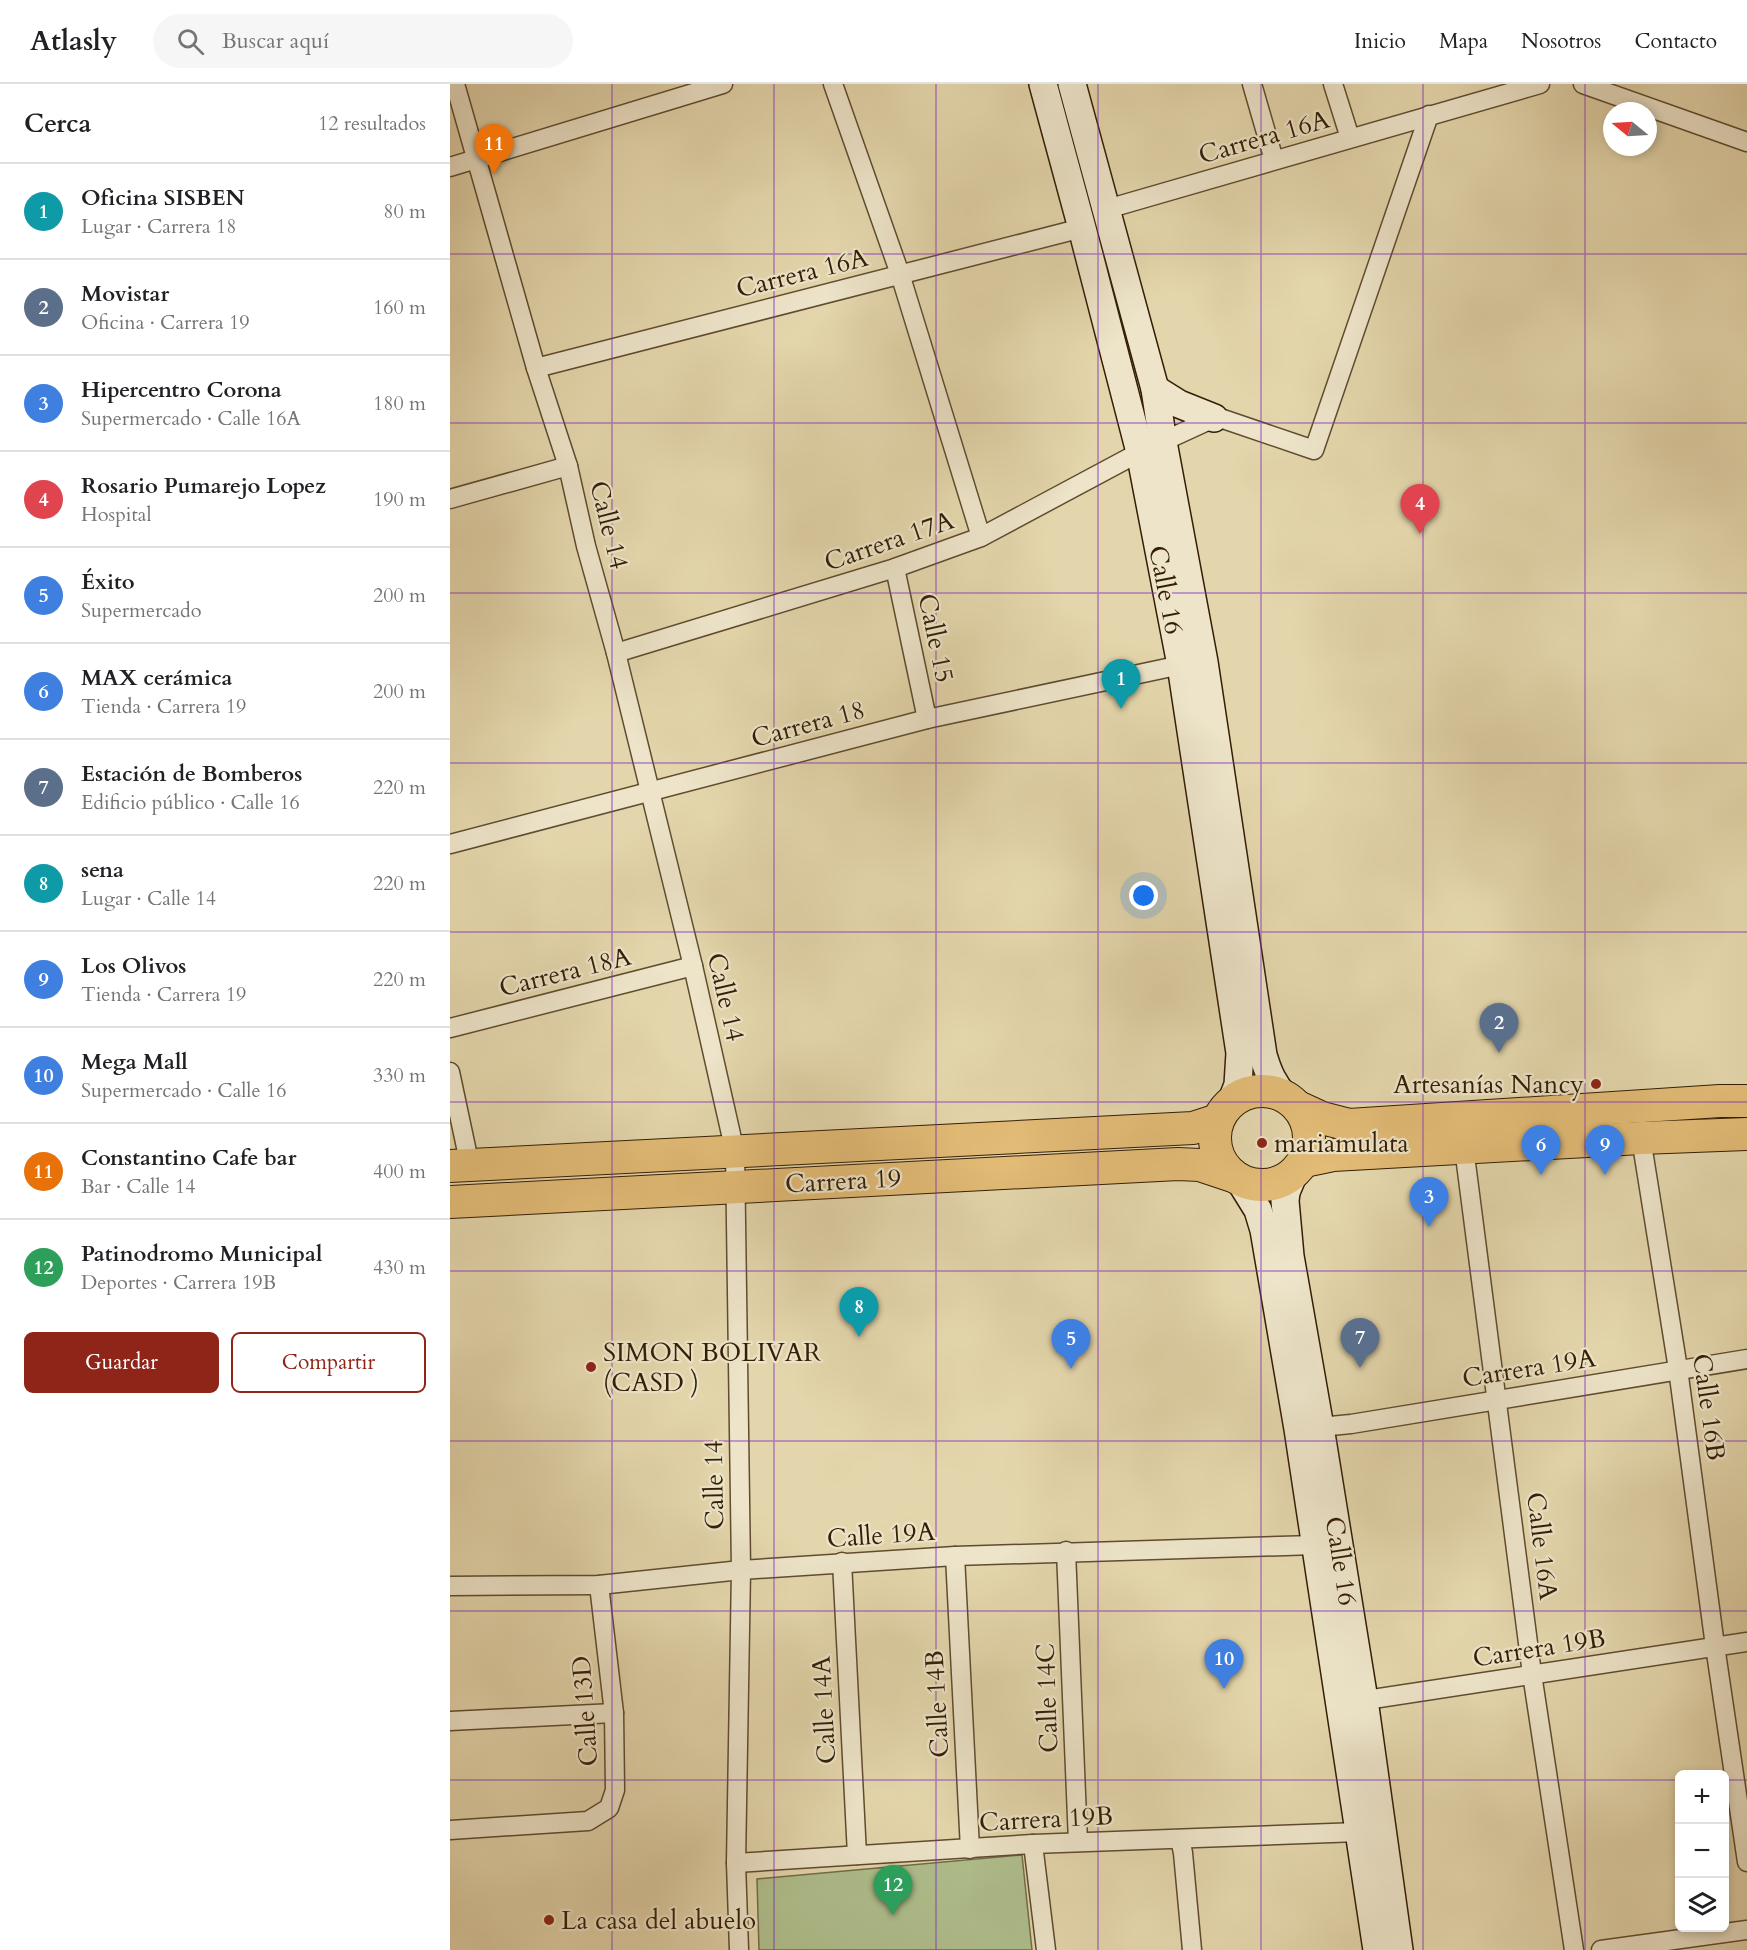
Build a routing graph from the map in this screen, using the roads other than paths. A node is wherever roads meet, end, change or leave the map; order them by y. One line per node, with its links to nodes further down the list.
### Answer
1 (455, 84): 13 (street, Calle 14)
2 (723, 84): 13 (street)
3 (833, 84): 18 (street)
4 (1043, 84): 17 (main road, Calle 16)
5 (1072, 84): 16 (main road, Calle 16)
6 (1252, 84): 14 (street)
7 (1333, 84): 11 (street)
8 (1540, 84): 10 (street, Carrera 16A)
9 (1583, 84): 12 (street)
10 (1429, 115): 11 (street, Carrera 16A); 21 (street)
11 (1350, 138): 14 (street, Carrera 16A)
12 (1747, 142)
13 (476, 160): 15 (street); 19 (street, Calle 14)
14 (1275, 160): 16 (street, Carrera 16A)
15 (450, 167)
16 (1107, 209): 20 (main road, Calle 16)
17 (1082, 228): 18 (street, Carrera 16A); 22 (main road, Calle 16)
18 (900, 274): 19 (street, Carrera 16A); 25 (street)
19 (536, 368): 23 (street, Calle 14)
20 (1155, 389): 21 (main road); 22 (main road, Calle 16)
21 (1214, 418): 22 (street, Carrera 17A)
22 (1151, 447): 25 (street, Carrera 17A); 28 (main road, Calle 16); 36 (main road, Calle 16)
23 (568, 466): 24 (street); 27 (street, Calle 14)
24 (450, 499)
25 (981, 537): 26 (street, Carrera 17A)
26 (896, 568): 27 (street, Carrera 17A); 29 (street, Calle 15)
27 (616, 653): 30 (street, Calle 14)
28 (1181, 665): 29 (street, Carrera 18); 37 (main road, Calle 16)
29 (927, 719): 30 (street, Carrera 18)
30 (651, 791): 31 (street, Carrera 18); 32 (street, Calle 14)
31 (450, 844)
32 (693, 966): 33 (street, Carrera 18A); 41 (street, Calle 14)
33 (450, 1028)
34 (450, 1072): 42 (street)
35 (1747, 1101): 36 (highway)
36 (1292, 1102): 37 (highway); 43 (highway)
37 (1225, 1112): 41 (highway, Carrera 19); 44 (highway)
38 (1747, 1134): 39 (highway)
39 (1641, 1138): 40 (highway); 48 (street, Calle 16B)
40 (1464, 1148): 43 (highway); 49 (street, Calle 16A)
41 (735, 1152): 42 (highway, Carrera 19); 45 (street, Calle 14)
42 (460, 1166)
43 (1299, 1167): 44 (highway); 50 (main road, Calle 16)
44 (1237, 1178): 45 (highway, Carrera 19); 51 (main road, Calle 16)
45 (736, 1187): 46 (highway, Carrera 19); 55 (street, Calle 14)
46 (450, 1202)
47 (1747, 1359): 48 (street, Carrera 19A)
48 (1678, 1369): 49 (street, Carrera 19A); 59 (street, Calle 16B)
49 (1497, 1399): 50 (street, Carrera 19A); 60 (street, Calle 16A)
50 (1320, 1427): 61 (main road, Calle 16)
51 (1315, 1545): 52 (street, Calle 19A); 61 (main road, Calle 16)
52 (1066, 1551): 53 (street, Calle 19A); 67 (street, Calle 14C)
53 (955, 1556): 54 (street, Calle 19A); 69 (street, Calle 14B)
54 (842, 1562): 55 (street, Calle 19A); 70 (street, Calle 14A)
55 (741, 1569): 56 (street, Calle 19A); 72 (street, Calle 14)
56 (600, 1585): 57 (street, Calle 19A); 62 (street, Calle 13D)
57 (450, 1586)
58 (1747, 1642): 59 (street, Carrera 19B)
59 (1715, 1646): 60 (street, Carrera 19B); 71 (street, Calle 16B)
60 (1532, 1674): 61 (street, Carrera 19B); 79 (street, Calle 16A)
61 (1351, 1702): 65 (main road, Calle 16); 78 (main road, Calle 16)
62 (614, 1713): 63 (street); 64 (street, Calle 13D)
63 (450, 1721)
64 (450, 1830)
65 (1359, 1832): 66 (street, Carrera 19B); 77 (main road, Calle 16)
66 (1180, 1839): 67 (street, Carrera 19B); 76 (street)
67 (1078, 1842): 68 (street, Carrera 19B)
68 (1033, 1844): 69 (street, Carrera 19B); 75 (street)
69 (970, 1849): 70 (street, Carrera 19B)
70 (857, 1855): 72 (street, Carrera 19B)
71 (1747, 1862)
72 (736, 1863): 74 (street, Calle 14)
73 (1747, 1930): 80 (street)
74 (739, 1950)
75 (1046, 1950)
76 (1192, 1950)
77 (1377, 1950)
78 (1399, 1950)
79 (1574, 1950)
80 (1600, 1950)

